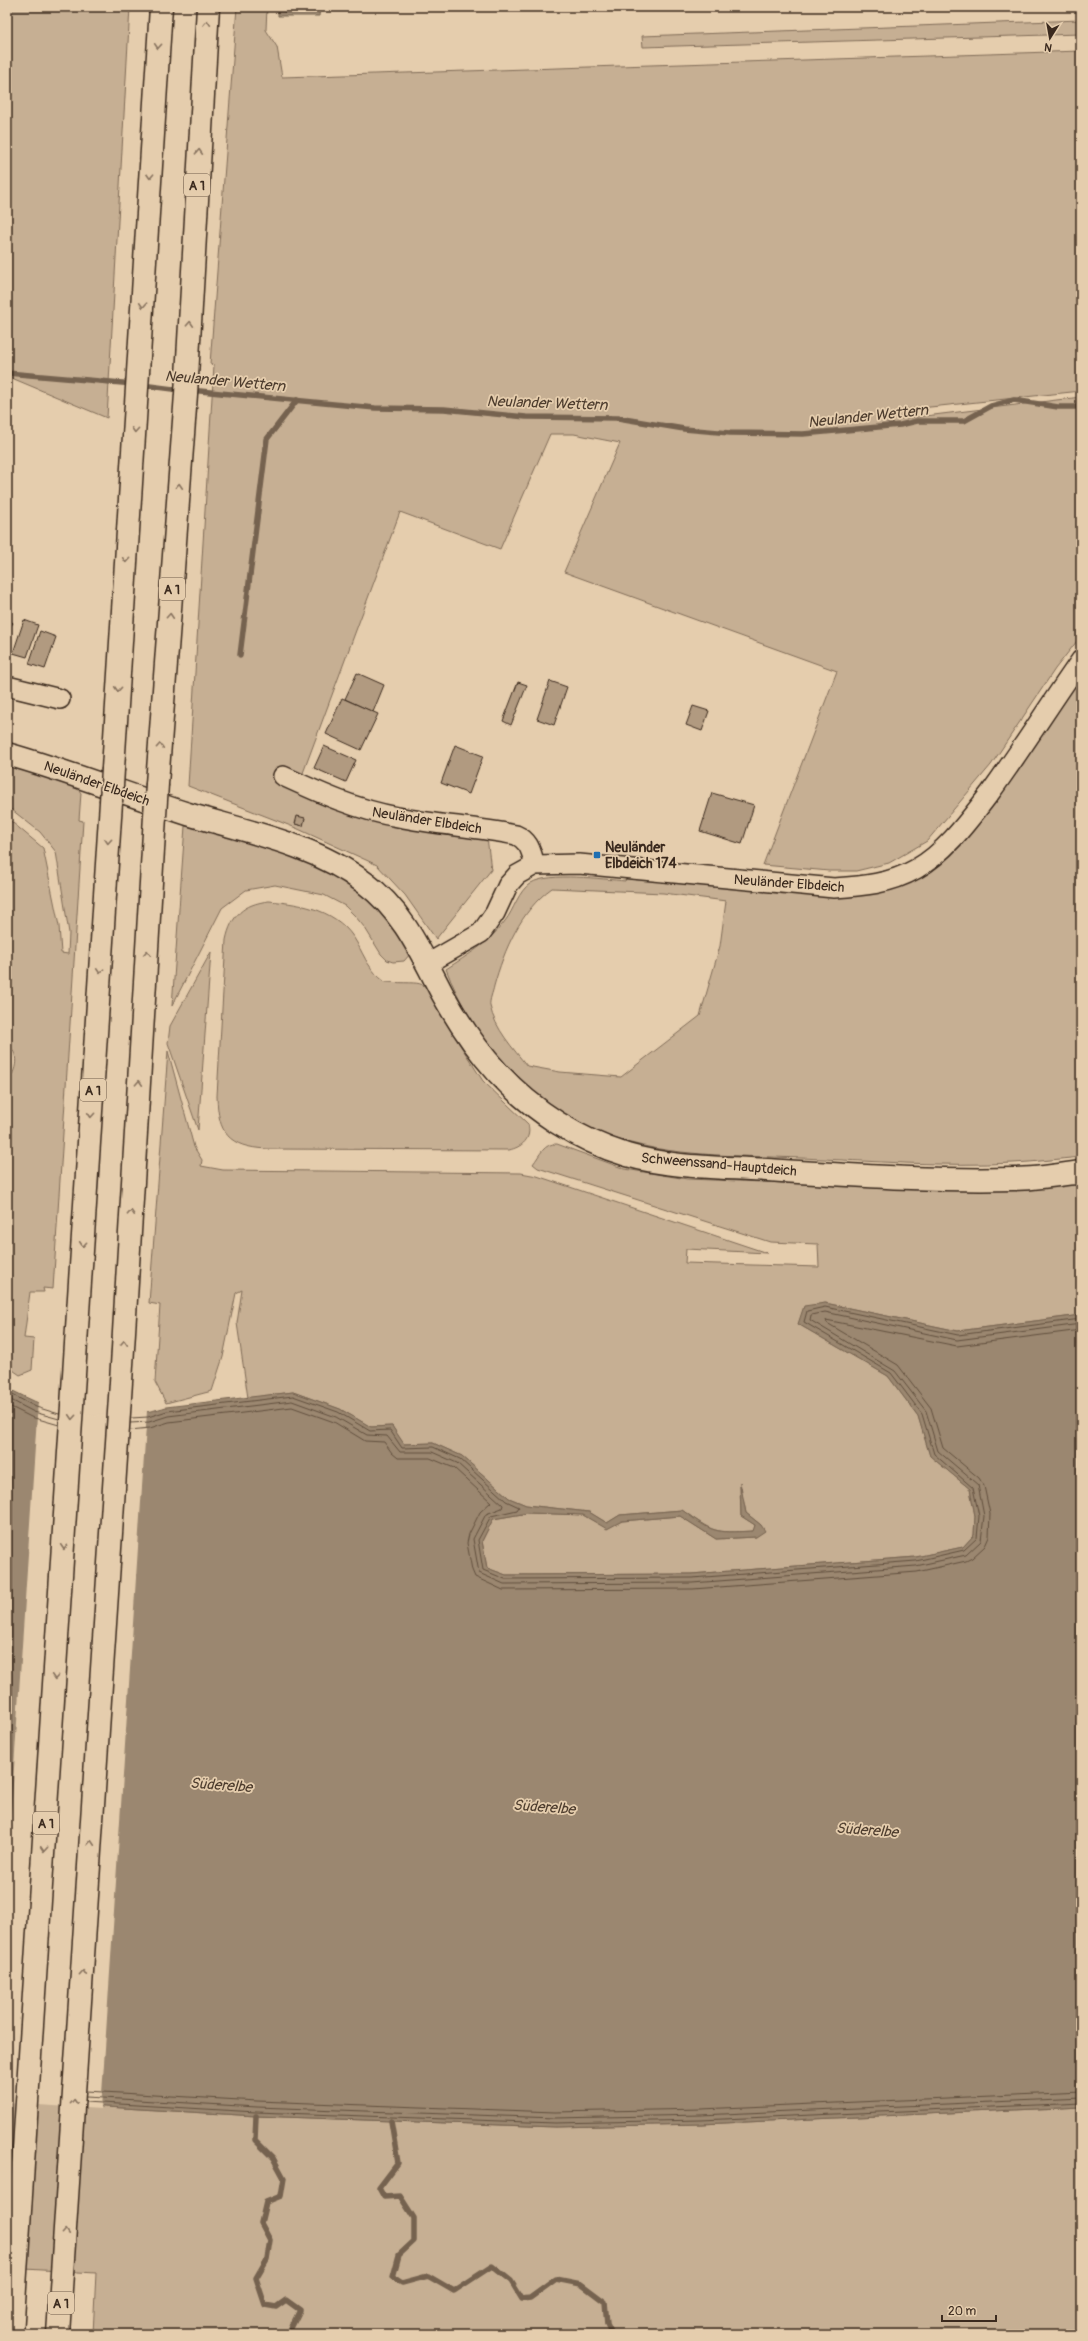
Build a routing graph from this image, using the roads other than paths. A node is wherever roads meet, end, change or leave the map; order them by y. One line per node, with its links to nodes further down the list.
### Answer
1 (161, 7): 12 (main road, A 1, one-way to 12, bridge)
2 (208, 7): 13 (main road, A 1, one-way to 2, bridge)
3 (1081, 660): 9 (street, Neuländer Elbdeich)
4 (7, 686): 5 (street)
5 (60, 699)
6 (7, 754): 8 (main road, Neuländer Elbdeich)
7 (283, 776): 9 (street, Neuländer Elbdeich)
8 (186, 813): 10 (main road, Schweenssand-Hauptdeich)
9 (535, 865): 10 (street, Neuländer Elbdeich)
10 (429, 963): 11 (main road, Schweenssand-Hauptdeich)
11 (1081, 1172)
12 (12, 2334)
13 (58, 2334)

